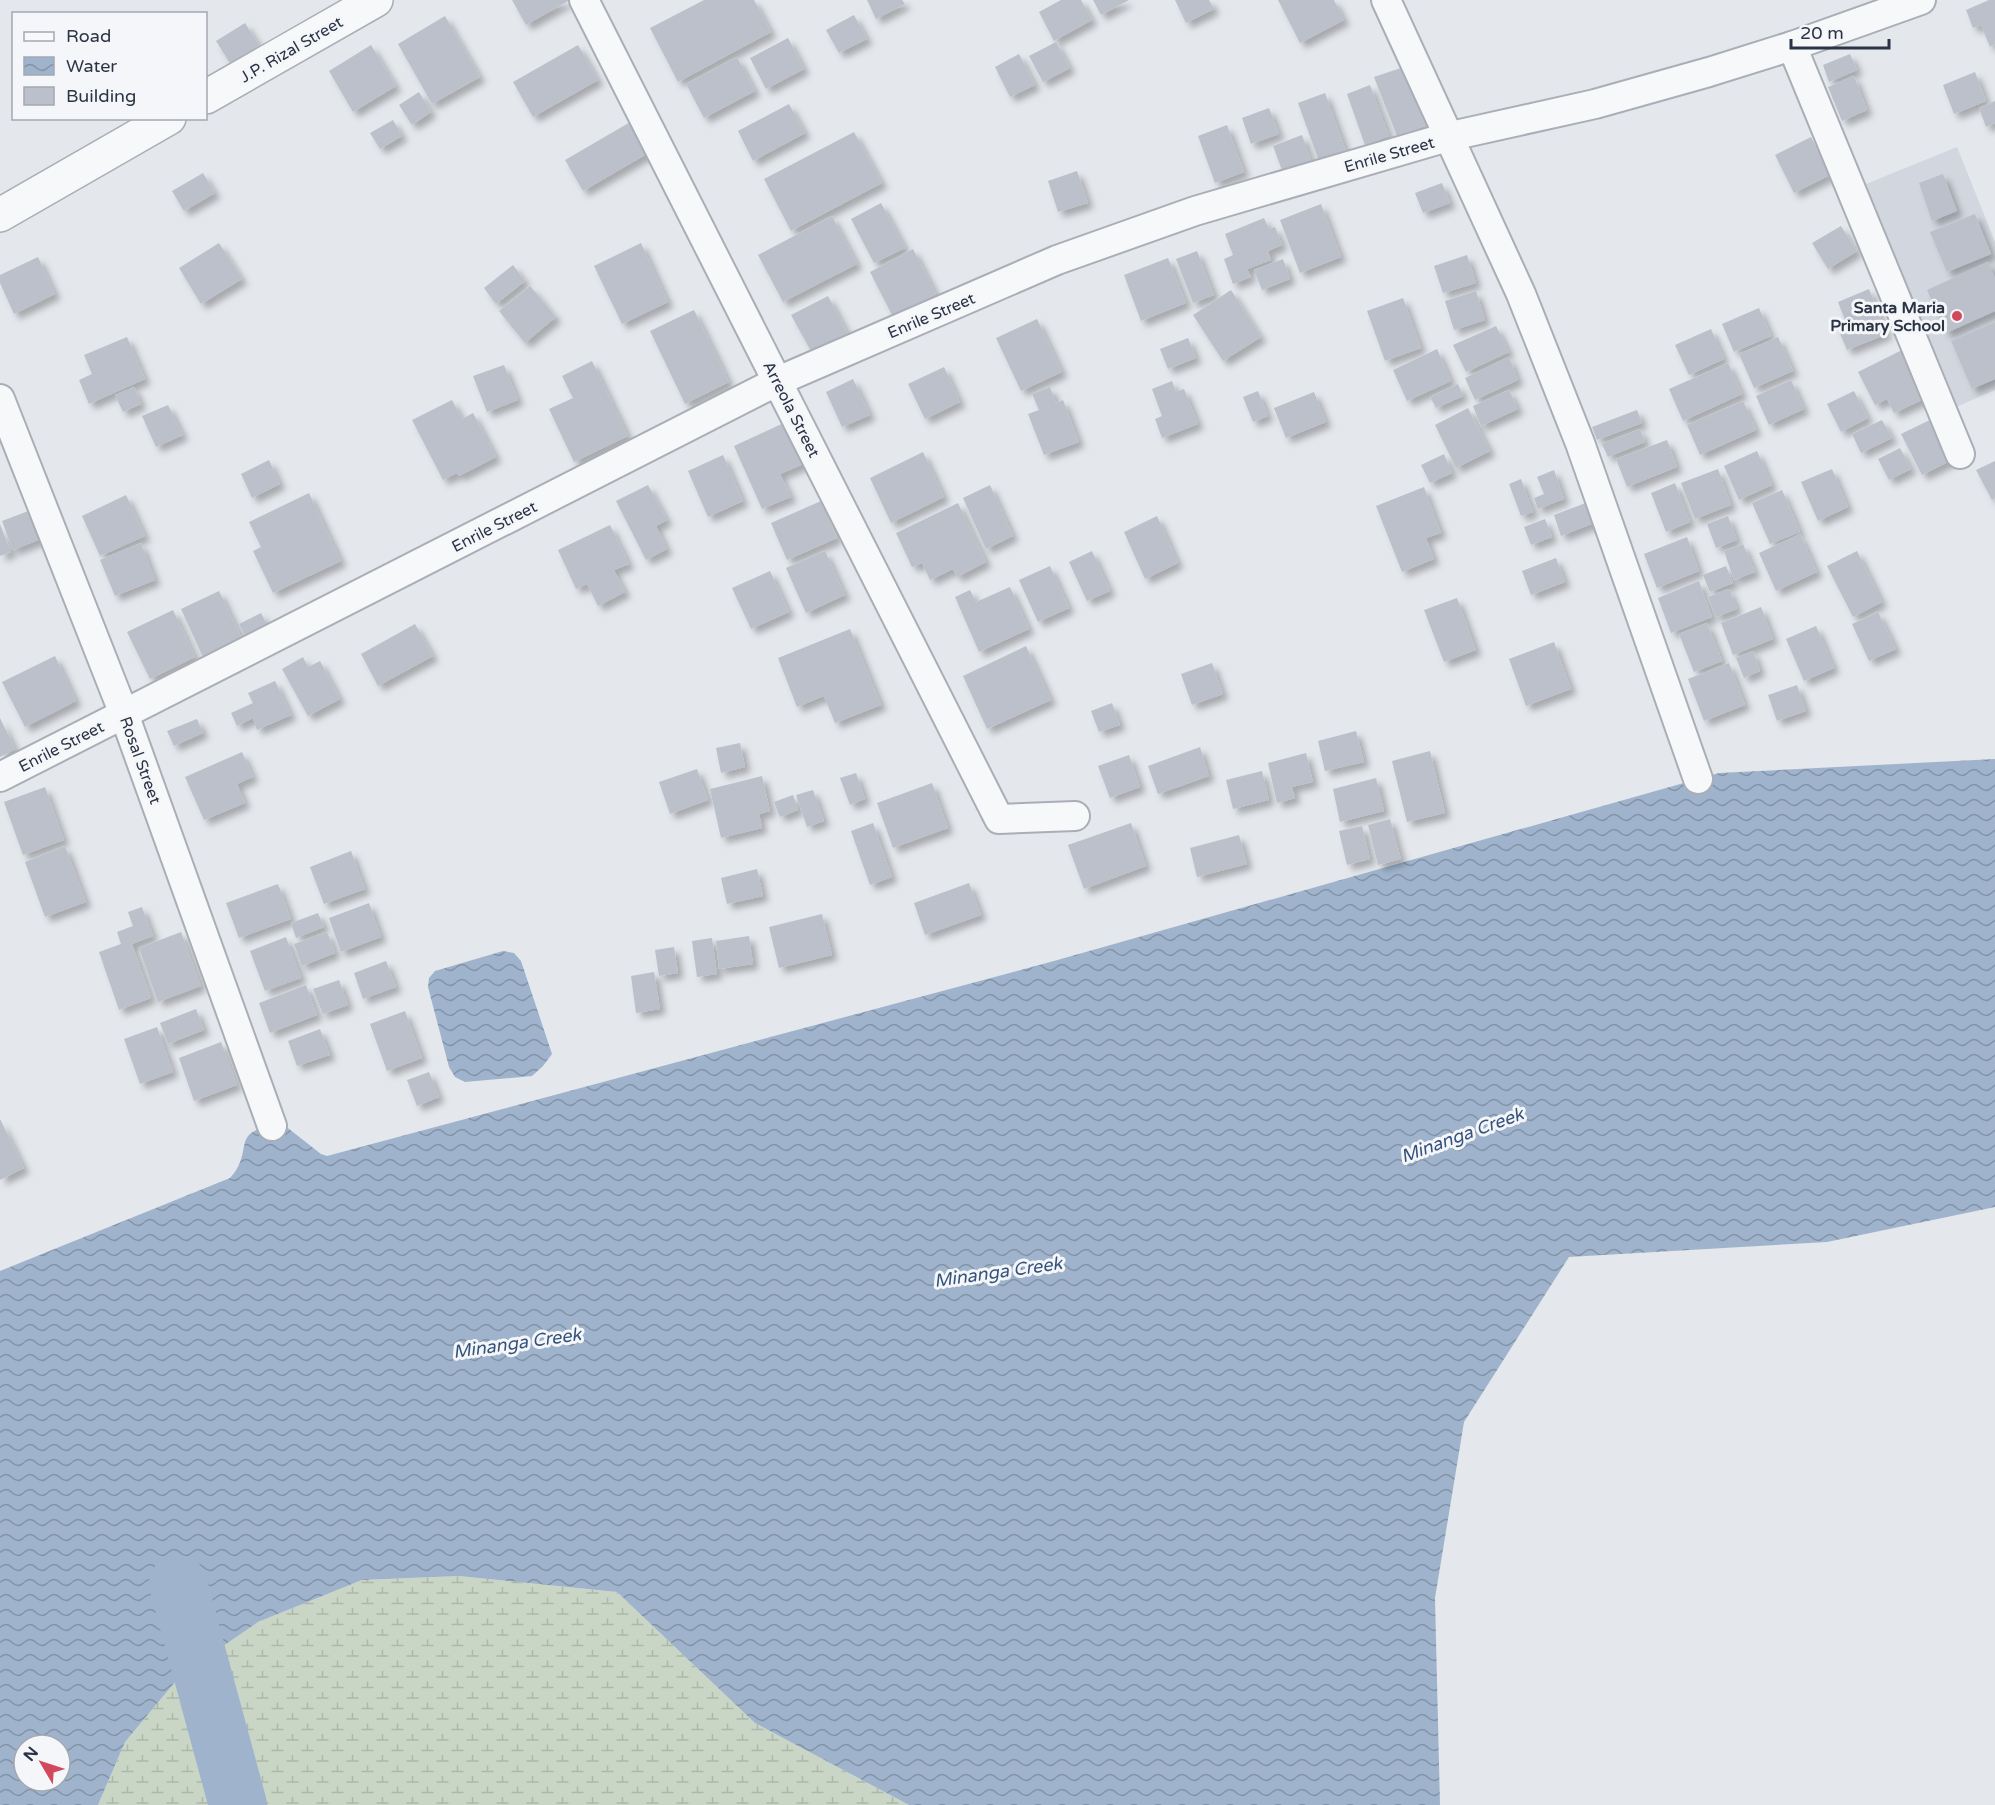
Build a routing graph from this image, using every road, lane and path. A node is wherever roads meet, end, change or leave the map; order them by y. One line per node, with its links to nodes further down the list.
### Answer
1 (376, 0): 6 (street, J.P. Rizal Street)
2 (584, 0): 10 (street, Arreola Street)
3 (1386, 0): 8 (street)
4 (1921, 0): 5 (street, Enrile Street)
5 (1792, 46): 8 (street, Enrile Street); 12 (street)
6 (207, 97)
7 (166, 120): 9 (street)
8 (1451, 136): 10 (street, Enrile Street); 15 (street)
9 (0, 215)
10 (778, 381): 13 (street, Enrile Street); 16 (street, Arreola Street)
11 (0, 399): 13 (street, Rosal Street)
12 (1960, 454)
13 (124, 714): 14 (street, Enrile Street); 17 (street, Rosal Street)
14 (0, 777)
15 (1698, 779)
16 (1075, 816)
17 (272, 1126)

